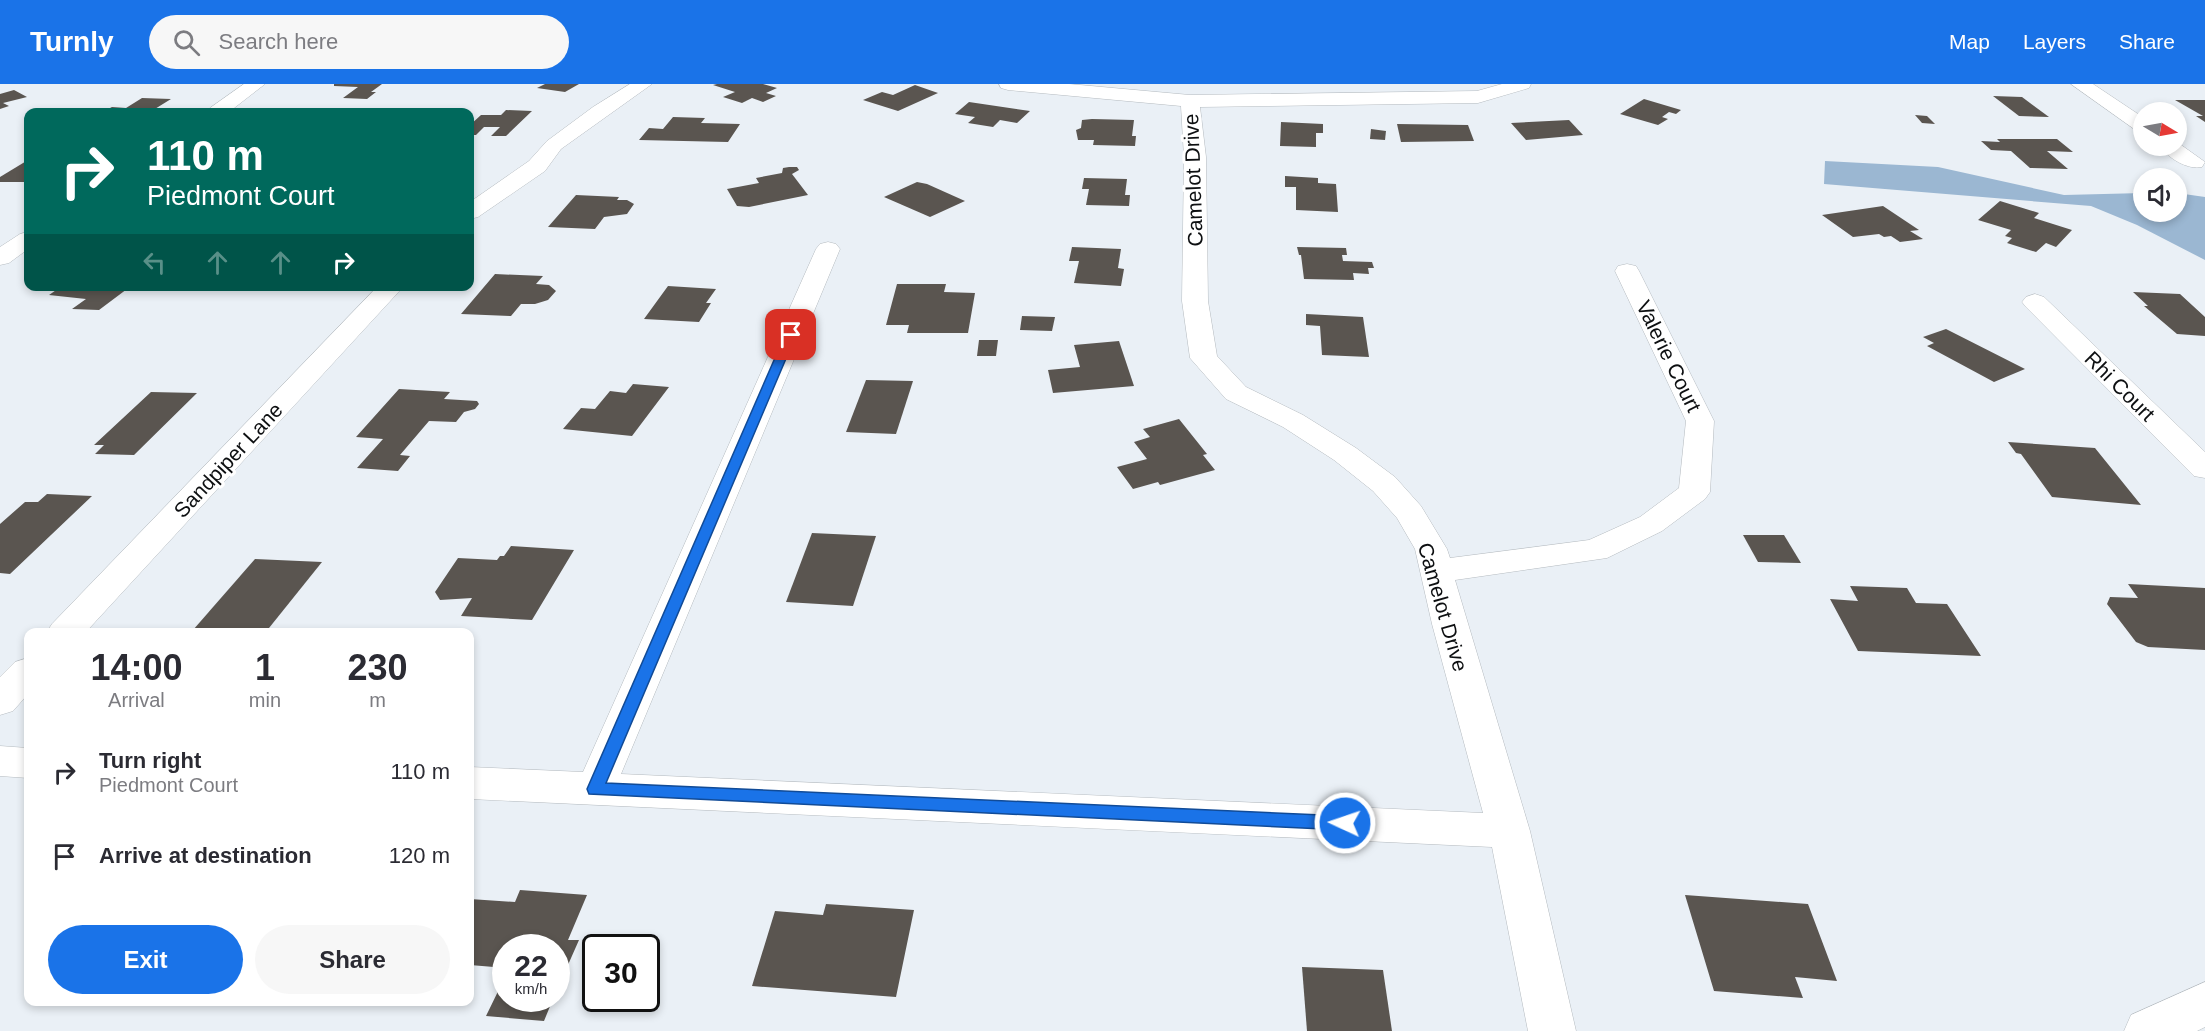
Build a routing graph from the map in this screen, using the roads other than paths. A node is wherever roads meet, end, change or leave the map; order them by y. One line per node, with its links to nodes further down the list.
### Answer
1 (256, 84): 7 (street)
2 (643, 84): 11 (street)
3 (1008, 84): 6 (street)
4 (1522, 84): 6 (street)
5 (2080, 84): 8 (street)
6 (1190, 101): 19 (street, Camelot Drive)
7 (223, 108)
8 (2133, 120)
9 (2185, 156): 10 (street)
10 (2194, 162)
11 (474, 209)
12 (24, 242): 14 (street)
13 (828, 249): 26 (street)
14 (0, 258)
15 (1627, 271): 19 (street, Valerie Court)
16 (387, 291): 20 (street, Sandpiper Lane)
17 (2035, 302): 18 (street, Rhi Court)
18 (2205, 470)
19 (1436, 571): 27 (street, Camelot Drive)
20 (69, 628)
21 (24, 675): 22 (street)
22 (0, 701)
23 (0, 761): 24 (street)
24 (24, 763)
25 (474, 783): 26 (street)
26 (595, 789): 27 (street)
27 (1509, 831): 29 (street, Camelot Drive)
28 (2205, 1004): 30 (street)
29 (1552, 1031)
30 (2148, 1031)

